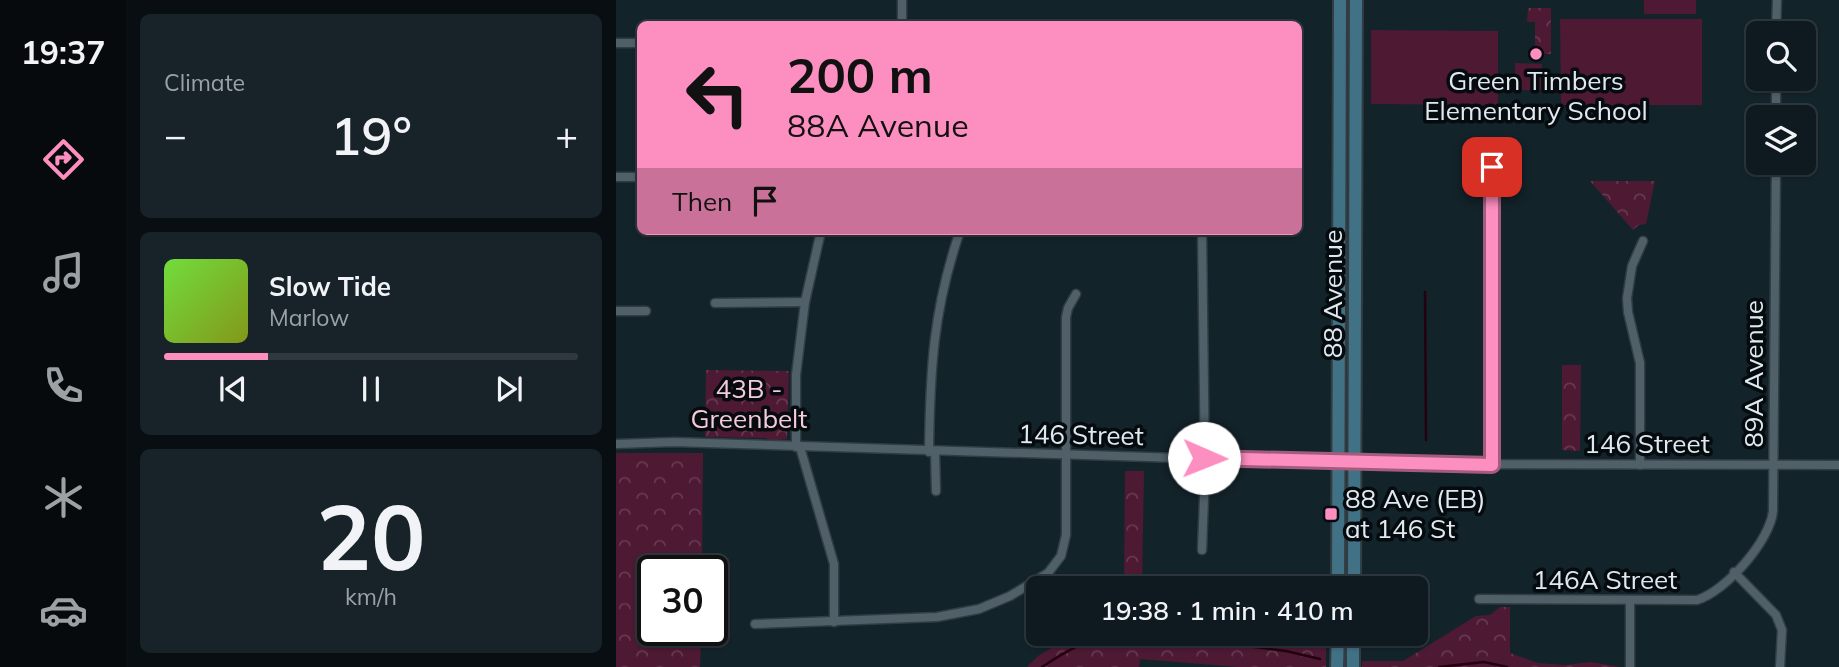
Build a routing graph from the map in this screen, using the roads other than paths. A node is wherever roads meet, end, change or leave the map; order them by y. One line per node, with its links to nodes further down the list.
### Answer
1 (902, 0): 5 (street)
2 (1340, 0): 27 (main road, 88 Avenue)
3 (1356, 0): 28 (main road, 88 Avenue)
4 (1777, 0): 6 (street)
5 (902, 21)
6 (1776, 21)
7 (616, 43): 8 (street)
8 (637, 43)
9 (1492, 167): 29 (street)
10 (1776, 175): 31 (street, 89A Avenue)
11 (616, 177): 12 (street)
12 (637, 177)
13 (820, 235): 18 (street)
14 (959, 235): 24 (street)
15 (1202, 235): 26 (street)
16 (1643, 241): 30 (street)
17 (1076, 294): 25 (street)
18 (805, 302): 19 (street); 23 (street)
19 (715, 303)
20 (616, 311): 21 (street)
21 (646, 311)
22 (616, 444): 23 (street, 146 Street)
23 (798, 447): 24 (street, 146 Street); 40 (street)
24 (932, 452): 25 (street, 146 Street); 33 (street)
25 (1065, 455): 26 (street, 146 Street); 40 (street)
26 (1204, 458): 27 (street, 146 Street); 34 (street)
27 (1339, 462): 28 (street, 146 Street); 36 (main road, 88 Avenue)
28 (1355, 463): 29 (street, 146 Street); 37 (main road, 88 Avenue)
29 (1492, 465): 30 (street, 146 Street)
30 (1640, 465): 31 (street, 146 Street)
31 (1774, 465): 32 (street, 146 Street); 35 (street, 89A Avenue)
32 (1839, 465)
33 (936, 491)
34 (1202, 550)
35 (1734, 572): 39 (street, 146A Street); 47 (street)
36 (1338, 576)
37 (1353, 576)
38 (1479, 600): 39 (street, 146A Street)
39 (1630, 601): 46 (street)
40 (834, 622): 41 (street)
41 (755, 624)
42 (1338, 646): 44 (main road)
43 (1353, 646): 45 (main road)
44 (1337, 667)
45 (1353, 667)
46 (1630, 667)
47 (1780, 667)

